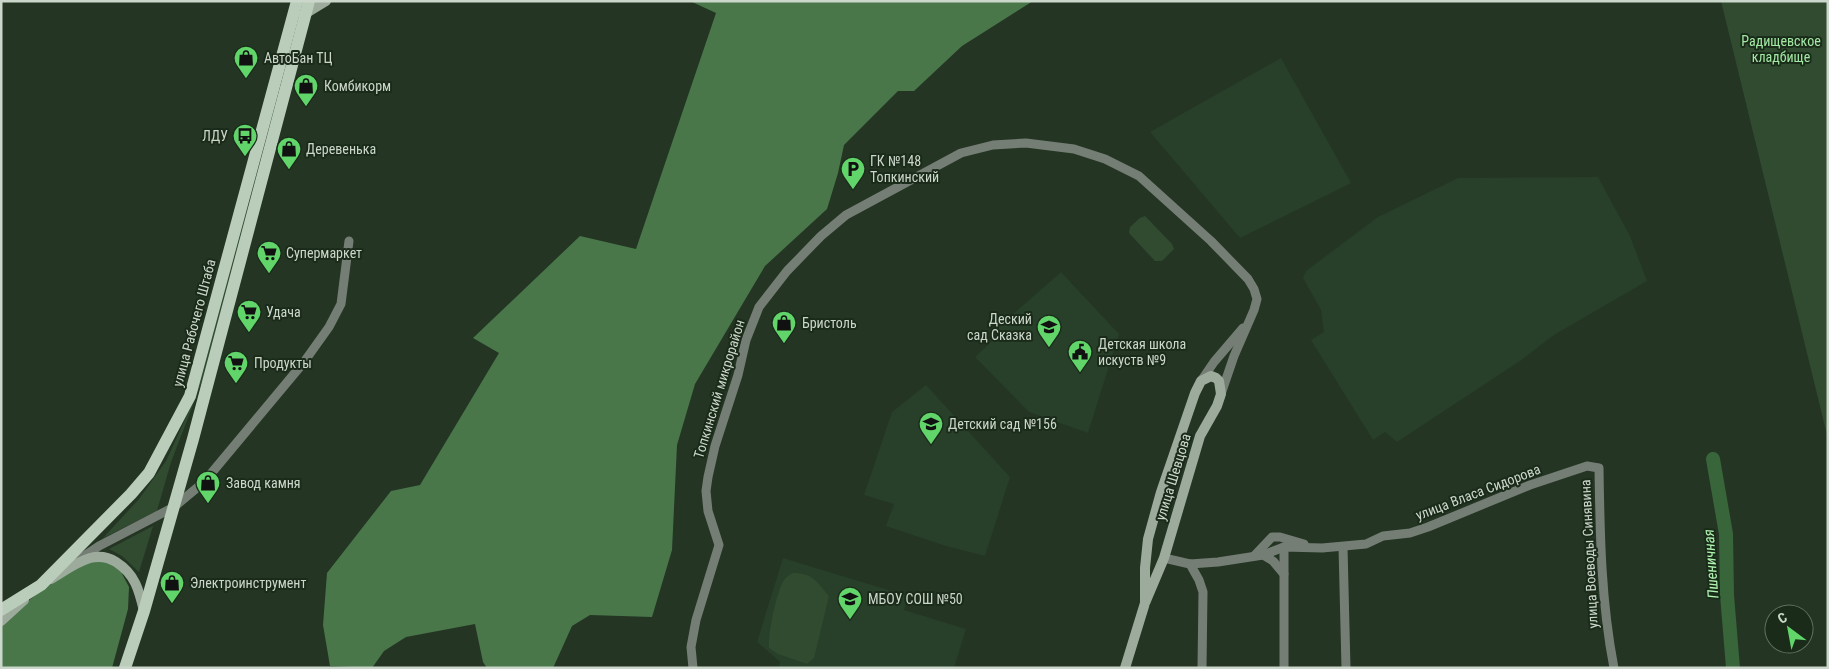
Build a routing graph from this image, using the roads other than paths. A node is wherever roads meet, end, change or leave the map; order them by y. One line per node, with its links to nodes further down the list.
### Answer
1 (299, 1): 3 (main road); 4 (main road, улица Рабочего Штаба)
2 (326, 1): 3 (main road)
3 (307, 7): 4 (main road); 11 (main road, улица Рабочего Штаба)
4 (291, 20): 19 (main road, улица Рабочего Штаба)
5 (349, 241): 11 (street)
6 (1257, 299): 7 (street, улица Шевцова); 25 (street, Топкинский микрорайон)
7 (1248, 322): 8 (street); 9 (street, улица Шевцова)
8 (1201, 381): 9 (main road); 20 (main road)
9 (1222, 394): 16 (main road, улица Шевцова)
10 (1598, 468): 13 (street, улица Власа Сидорова); 30 (street, улица Воеводы Синявина)
11 (174, 507): 19 (street); 22 (main road, улица Рабочего Штаба)
12 (1284, 547): 14 (street, улица Власа Сидорова); 15 (street, улица Власа Сидорова); 18 (street)
13 (1343, 547): 14 (street, улица Власа Сидорова); 29 (street)
14 (1322, 548): 15 (street)
15 (1258, 555): 17 (street, улица Власа Сидорова); 18 (street)
16 (1164, 558): 17 (street, улица Власа Сидорова); 20 (main road, улица Шевцова)
17 (1190, 564): 27 (street)
18 (1284, 574): 28 (street)
19 (41, 585): 21 (main road); 22 (main road); 23 (main road, улица Рабочего Штаба)
20 (1145, 602): 26 (main road, улица Шевцова)
21 (1, 610)
22 (144, 611): 24 (main road, улица Рабочего Штаба)
23 (1, 621)
24 (125, 668)
25 (693, 668)
26 (1125, 668)
27 (1202, 668)
28 (1284, 668)
29 (1346, 668)
30 (1614, 668)

